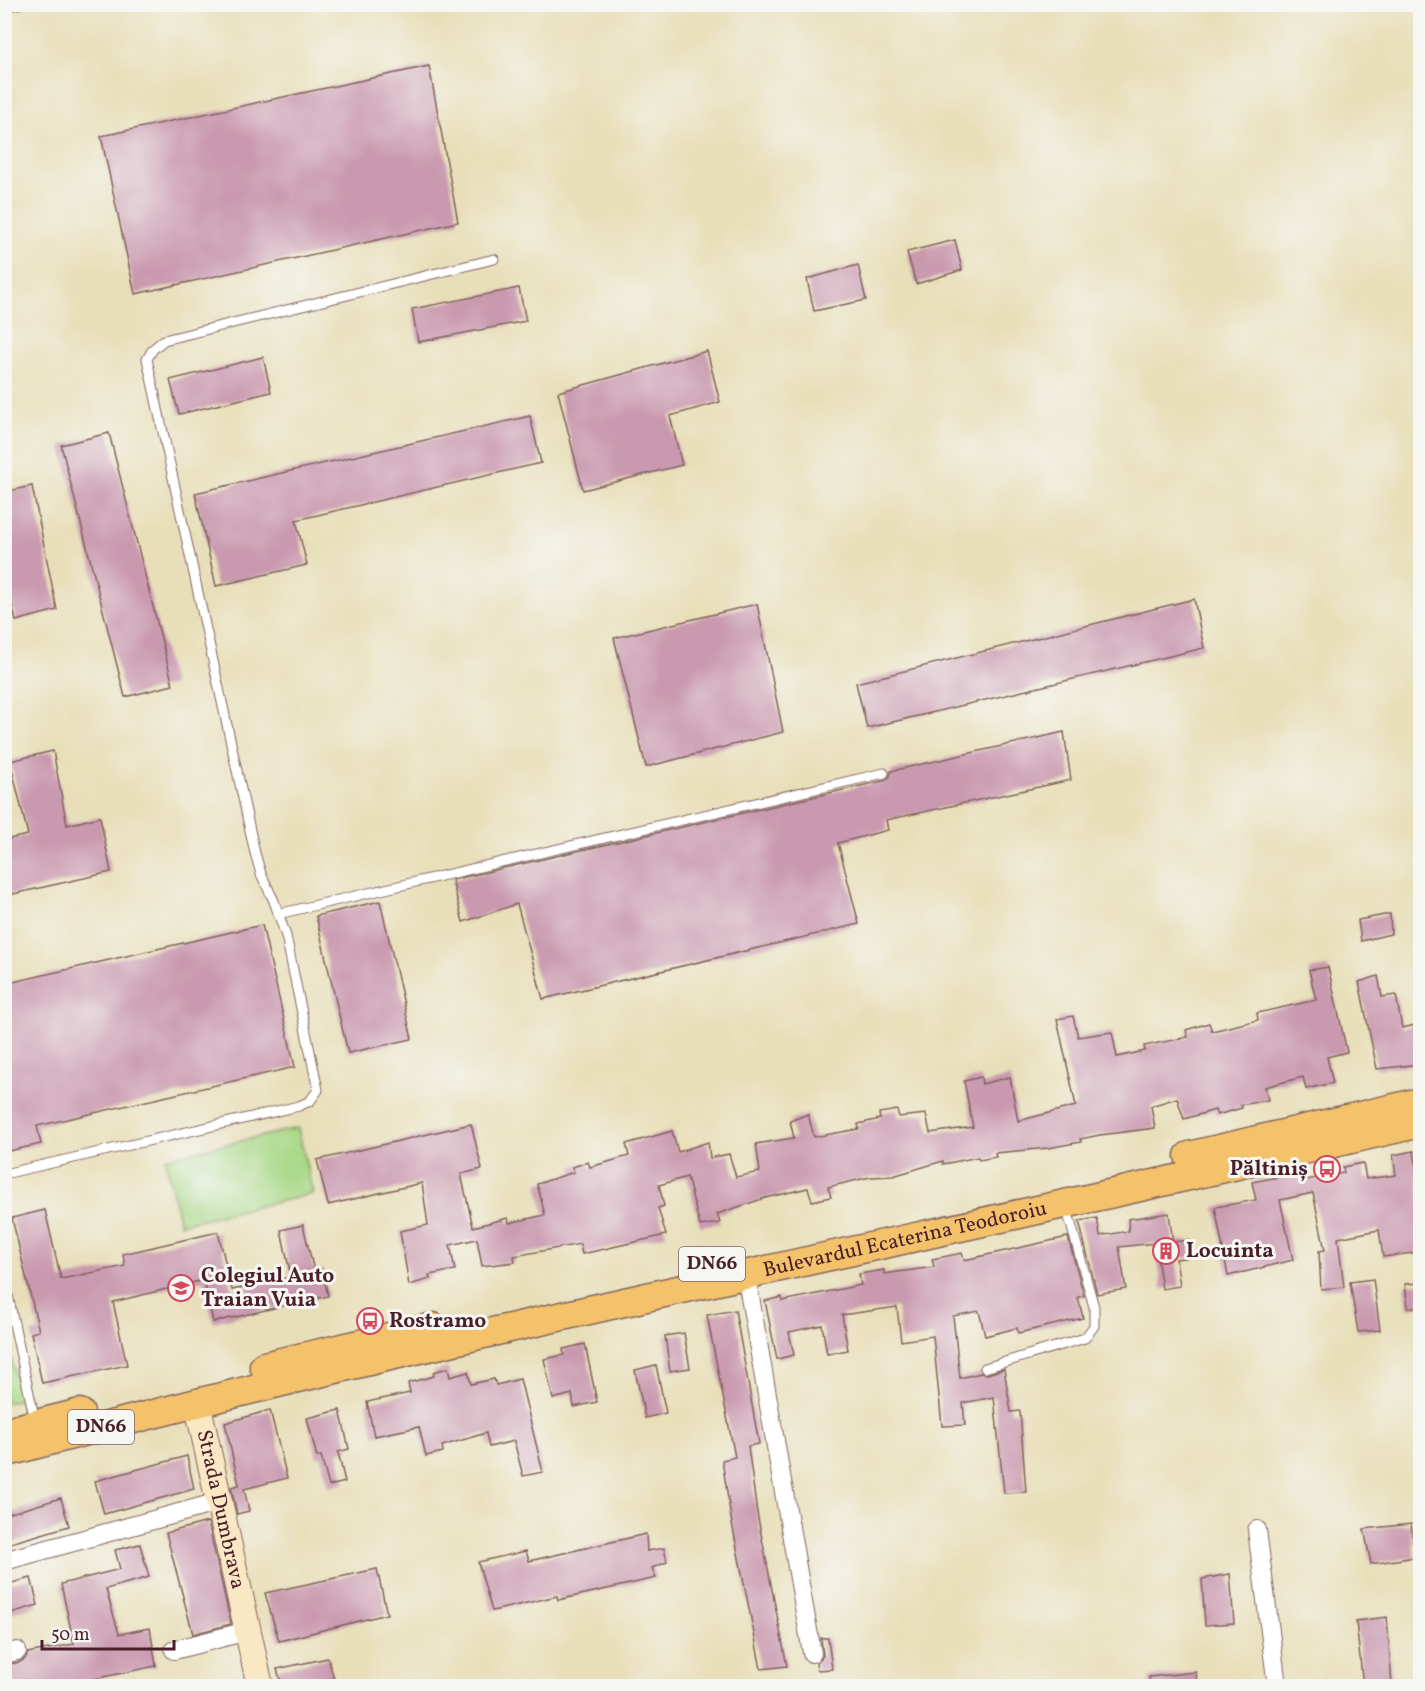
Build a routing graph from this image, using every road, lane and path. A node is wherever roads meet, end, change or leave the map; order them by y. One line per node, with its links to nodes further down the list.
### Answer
1 (494, 259): 3 (lane)
2 (884, 773): 3 (lane)
3 (278, 914): 5 (lane)
4 (1420, 1109): 6 (main road, Bulevardul Ecaterina Teodoroiu); 10 (main road, Bulevardul Ecaterina Teodoroiu / DN66)
5 (4, 1174)
6 (1066, 1203): 7 (main road, Bulevardul Ecaterina Teodoroiu); 9 (lane)
7 (746, 1274): 10 (main road, Bulevardul Ecaterina Teodoroiu); 19 (street)
8 (4, 1277): 12 (lane)
9 (985, 1368)
10 (195, 1393): 12 (main road, Bulevardul Ecaterina Teodoroiu / DN66); 14 (street, Strada Dumbrava)
11 (4, 1432): 12 (main road, Bulevardul Ecaterina Teodoroiu / DN66)
12 (37, 1434): 13 (main road, Bulevardul Ecaterina Teodoroiu / DN66)
13 (4, 1453)
14 (219, 1502): 16 (street); 17 (street, Strada Dumbrava)
15 (1257, 1530): 21 (street)
16 (4, 1560)
17 (247, 1631): 18 (street); 20 (street, Strada Dumbrava)
18 (174, 1650)
19 (812, 1653)
20 (260, 1686)
21 (1277, 1686)

